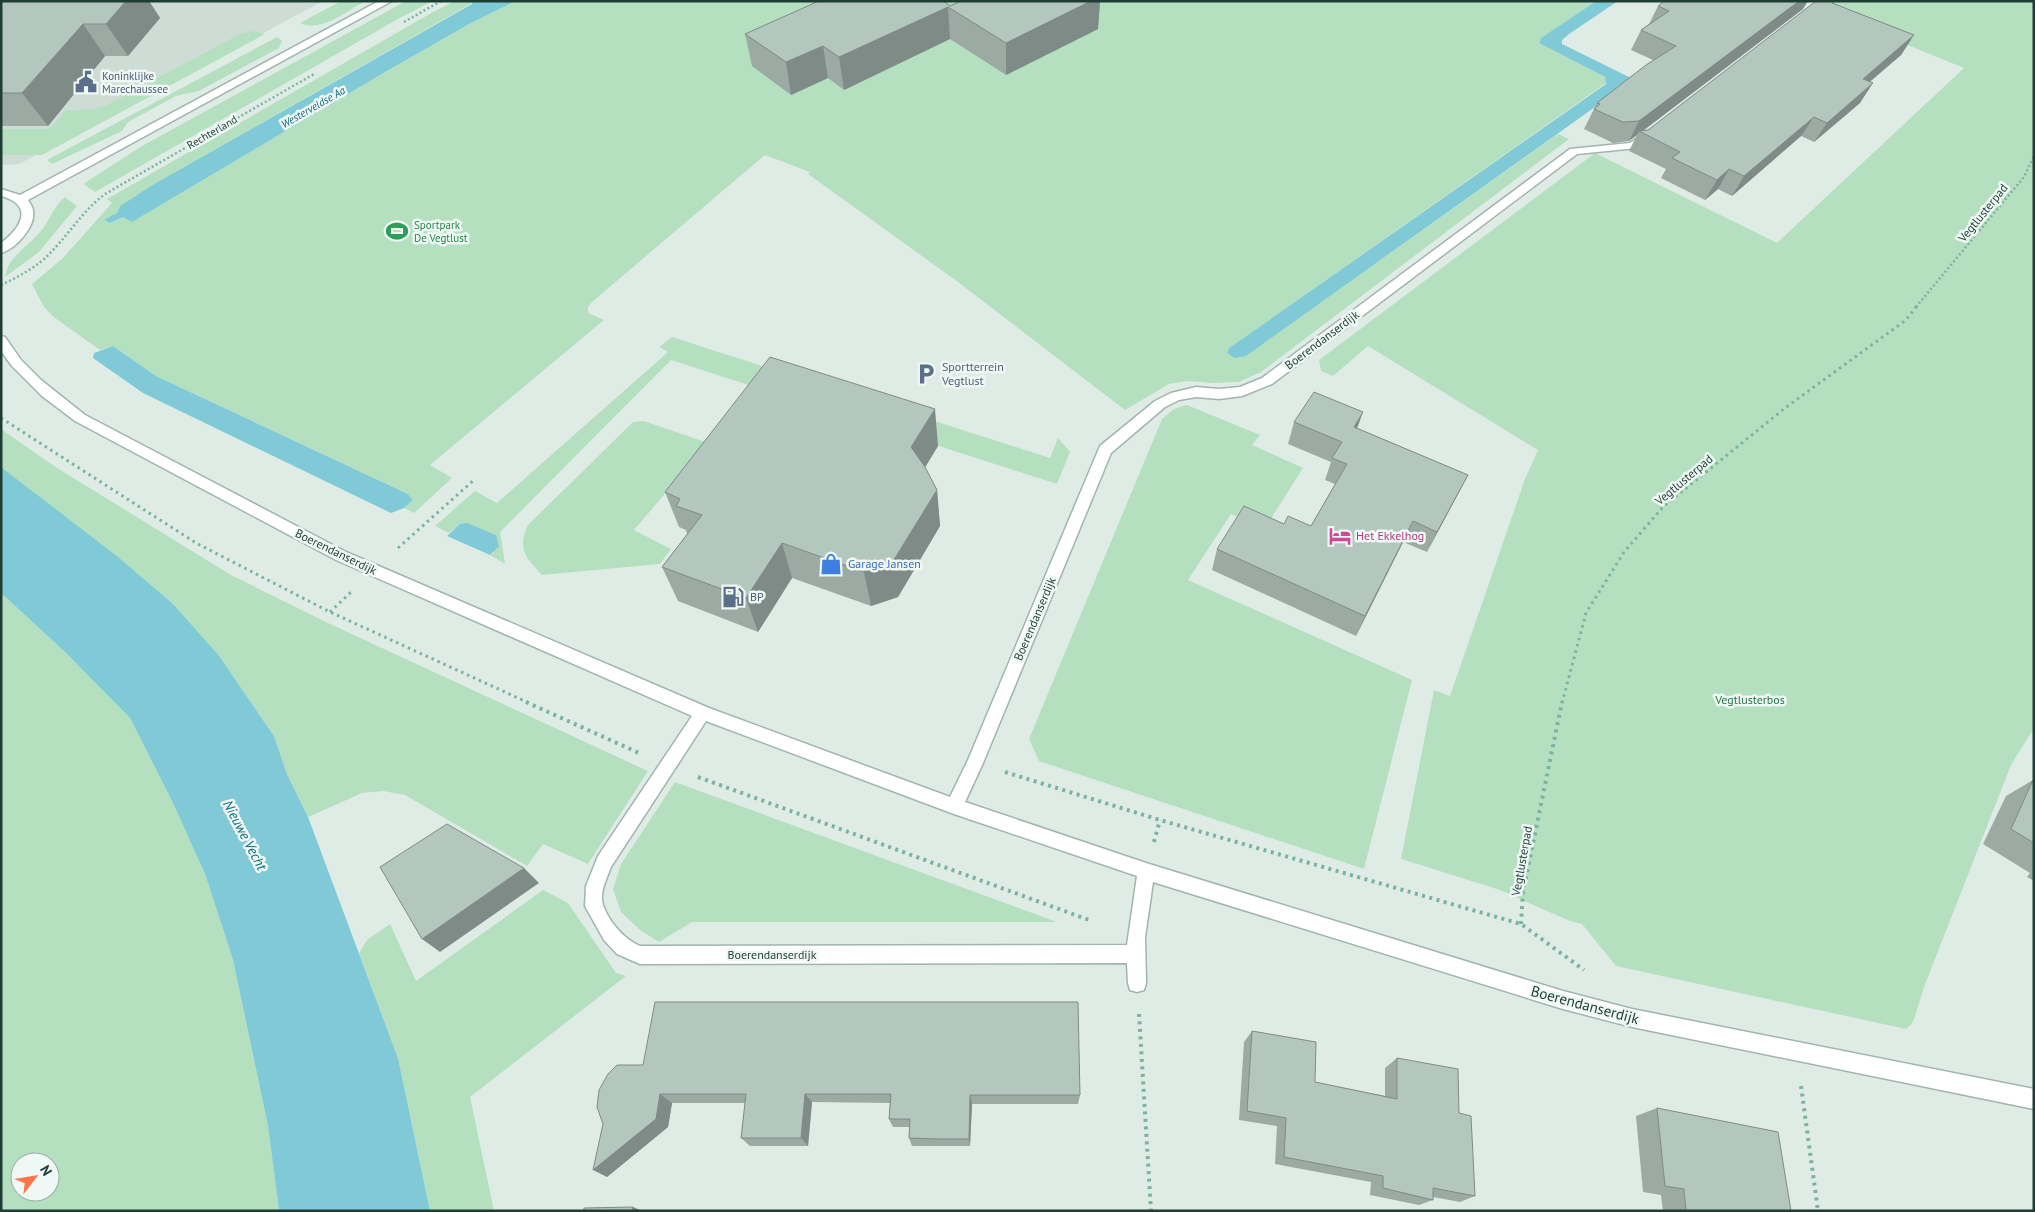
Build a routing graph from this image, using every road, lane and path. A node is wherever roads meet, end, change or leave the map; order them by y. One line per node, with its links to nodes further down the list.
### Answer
1 (387, 1): 8 (street)
2 (441, 1): 3 (path)
3 (398, 26)
4 (314, 74): 10 (path, Rechterland)
5 (1656, 128): 17 (street, Boerendanserdijk)
6 (2034, 156): 17 (path, Vegtlusterpad)
7 (1, 192): 8 (street)
8 (21, 199): 9 (street)
9 (1, 249)
10 (1, 285)
11 (1, 340): 14 (street, Boerendanserdijk)
12 (1, 418): 15 (path)
13 (475, 479): 14 (path)
14 (374, 571): 15 (path); 16 (street, Boerendanserdijk)
15 (330, 612): 18 (path)
16 (703, 713): 18 (street, Boerendanserdijk); 19 (street, Boerendanserdijk)
17 (975, 763): 19 (street, Boerendanserdijk)
18 (669, 766): 21 (path); 21 (street, Boerendanserdijk)
19 (954, 806): 20 (street, Boerendanserdijk)
20 (1146, 871): 21 (street); 23 (street, Boerendanserdijk)
21 (1136, 946): 22 (street)
22 (1137, 983): 25 (path)
23 (1797, 1051): 24 (street, Boerendanserdijk); 26 (path)
24 (2034, 1099)
25 (1151, 1211)
26 (1818, 1211)

